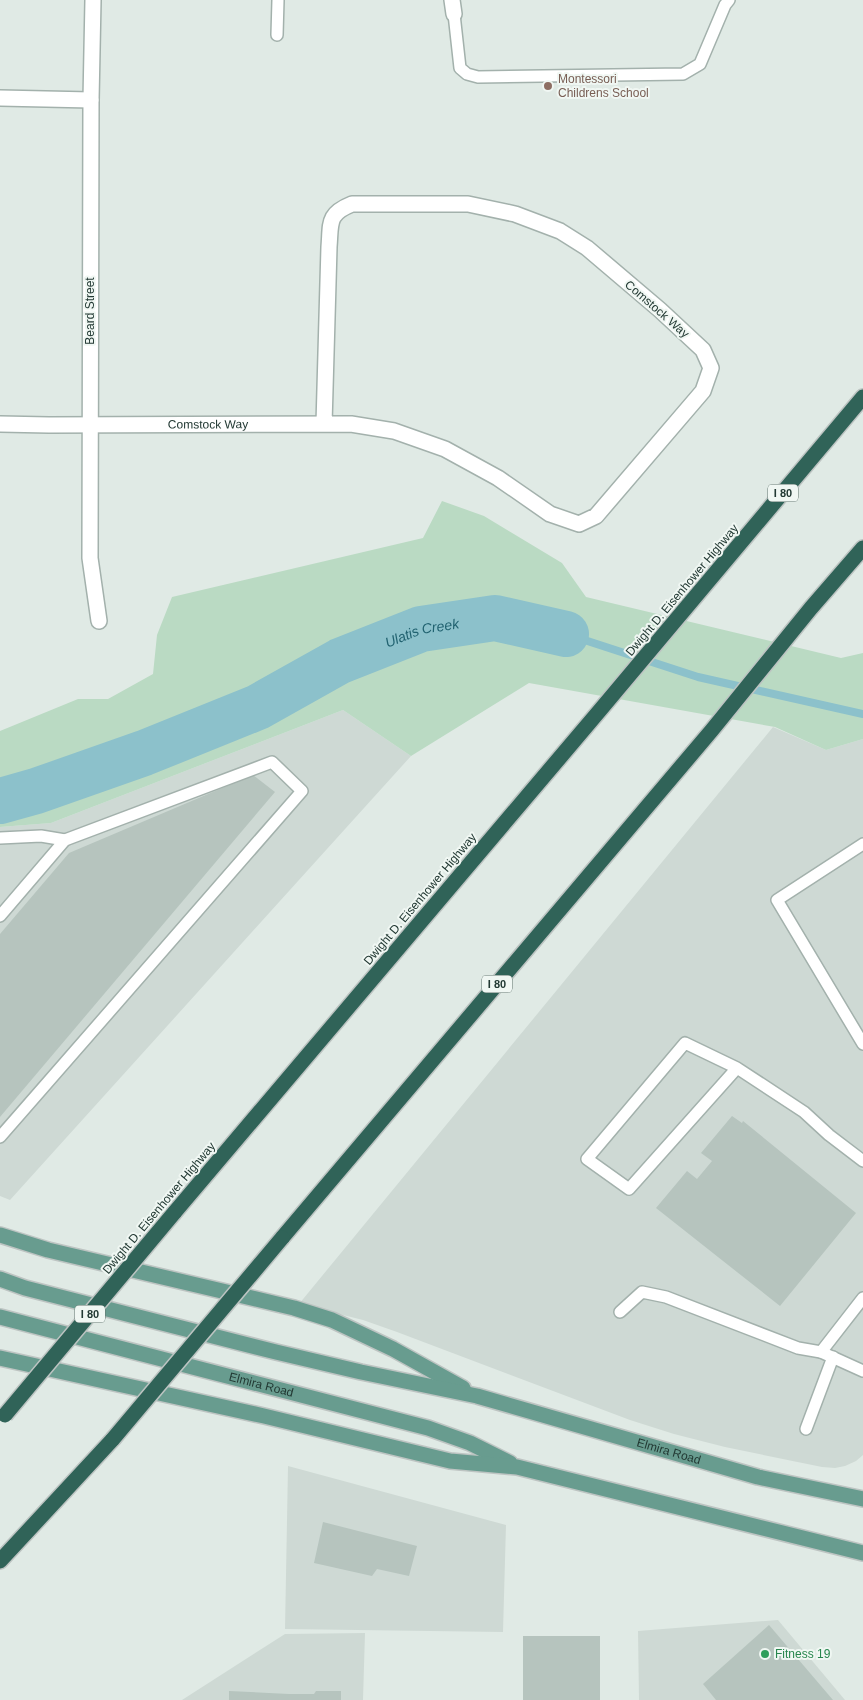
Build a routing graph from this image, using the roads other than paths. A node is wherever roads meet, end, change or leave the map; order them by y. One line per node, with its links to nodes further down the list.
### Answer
1 (93, 0): 7 (street, Beard Street)
2 (278, 0): 5 (lane)
3 (729, 0): 4 (lane)
4 (453, 7)
5 (277, 35)
6 (0, 98): 7 (street)
7 (91, 100): 11 (street, Beard Street)
8 (863, 397): 32 (highway, Dwight D. Eisenhower Highway / I 80, bridge)
9 (0, 424): 11 (street, Comstock Way)
10 (324, 424): 10 (street, Comstock Way); 11 (street, Comstock Way)
11 (90, 425): 13 (street, Beard Street)
12 (863, 548): 37 (highway, I 80, bridge)
13 (99, 621)
14 (0, 838): 15 (lane)
15 (66, 840): 17 (lane); 20 (lane)
16 (863, 844): 18 (lane)
17 (0, 916)
18 (863, 1044)
19 (738, 1068): 19 (lane); 21 (lane)
20 (0, 1138)
21 (863, 1161)
22 (0, 1235): 31 (main road, Elmira Road)
23 (0, 1279): 31 (main road, Elmira Road)
24 (863, 1298): 27 (lane)
25 (620, 1312): 27 (lane)
26 (0, 1317): 34 (main road, Elmira Road)
27 (821, 1352): 28 (lane)
28 (833, 1357): 30 (lane); 33 (lane)
29 (0, 1358): 34 (main road, Elmira Road)
30 (863, 1371)
31 (477, 1396): 35 (main road, Elmira Road)
32 (2, 1418)
33 (806, 1429)
34 (517, 1467): 36 (main road, Elmira Road)
35 (863, 1500)
36 (863, 1553)
37 (0, 1561)

